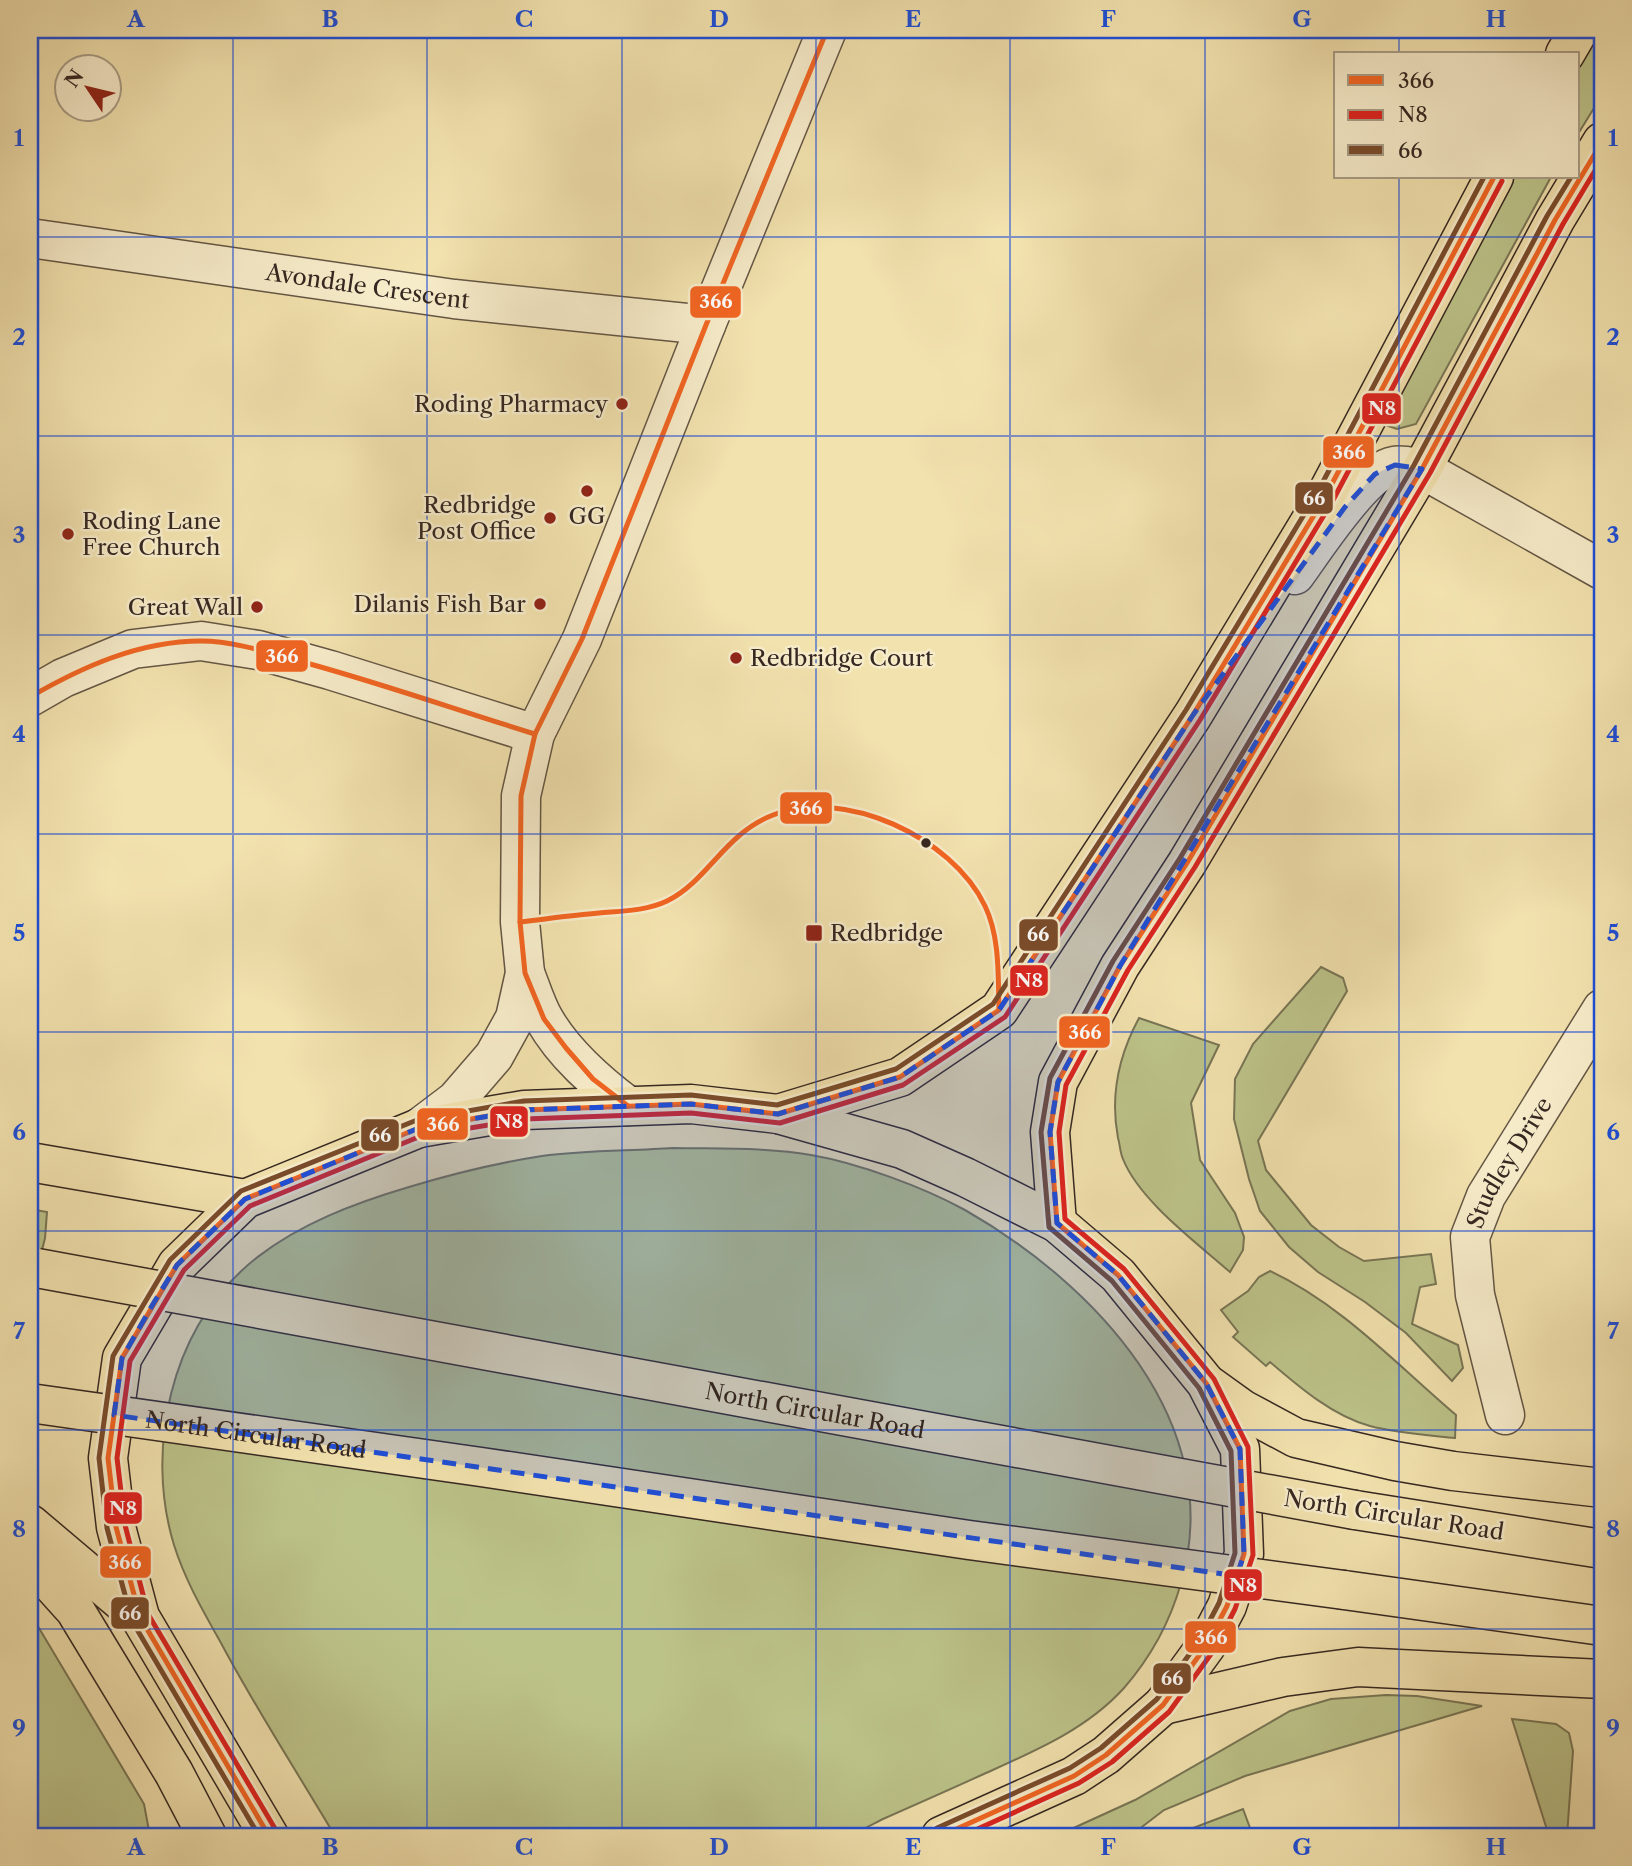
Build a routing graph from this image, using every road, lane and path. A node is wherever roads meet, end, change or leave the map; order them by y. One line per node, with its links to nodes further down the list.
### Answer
1 (827, 30): 7 (street)
2 (1579, 30): 3 (highway)
3 (1565, 52)
4 (1602, 142): 8 (highway)
5 (1493, 178): 11 (highway)
6 (30, 238): 7 (street, Avondale Crescent)
7 (706, 325): 12 (street)
8 (1422, 469): 9 (street); 11 (street); 20 (highway)
9 (1602, 569)
10 (30, 697): 12 (street)
11 (1193, 715): 16 (highway)
12 (535, 734): 13 (street)
13 (525, 973): 15 (street); 17 (street)
14 (1602, 1009): 24 (street, Studley Drive)
15 (628, 1106): 16 (highway); 17 (highway)
16 (778, 1114): 20 (highway)
17 (419, 1128): 19 (highway)
18 (30, 1162): 19 (highway)
19 (245, 1199): 29 (highway)
20 (1056, 1223): 22 (highway)
21 (34, 1268): 27 (highway, North Circular Road, bridge)
22 (1206, 1383): 25 (highway); 32 (highway)
23 (30, 1403): 30 (highway, North Circular Road, bridge)
24 (1505, 1415)
25 (1602, 1488)
26 (30, 1524): 29 (highway)
27 (1602, 1549)
28 (30, 1560): 33 (highway)
29 (140, 1617): 34 (highway)
30 (1602, 1626)
31 (1602, 1679): 32 (highway)
32 (1163, 1704): 35 (highway)
33 (207, 1836)
34 (270, 1836)
35 (941, 1836)

